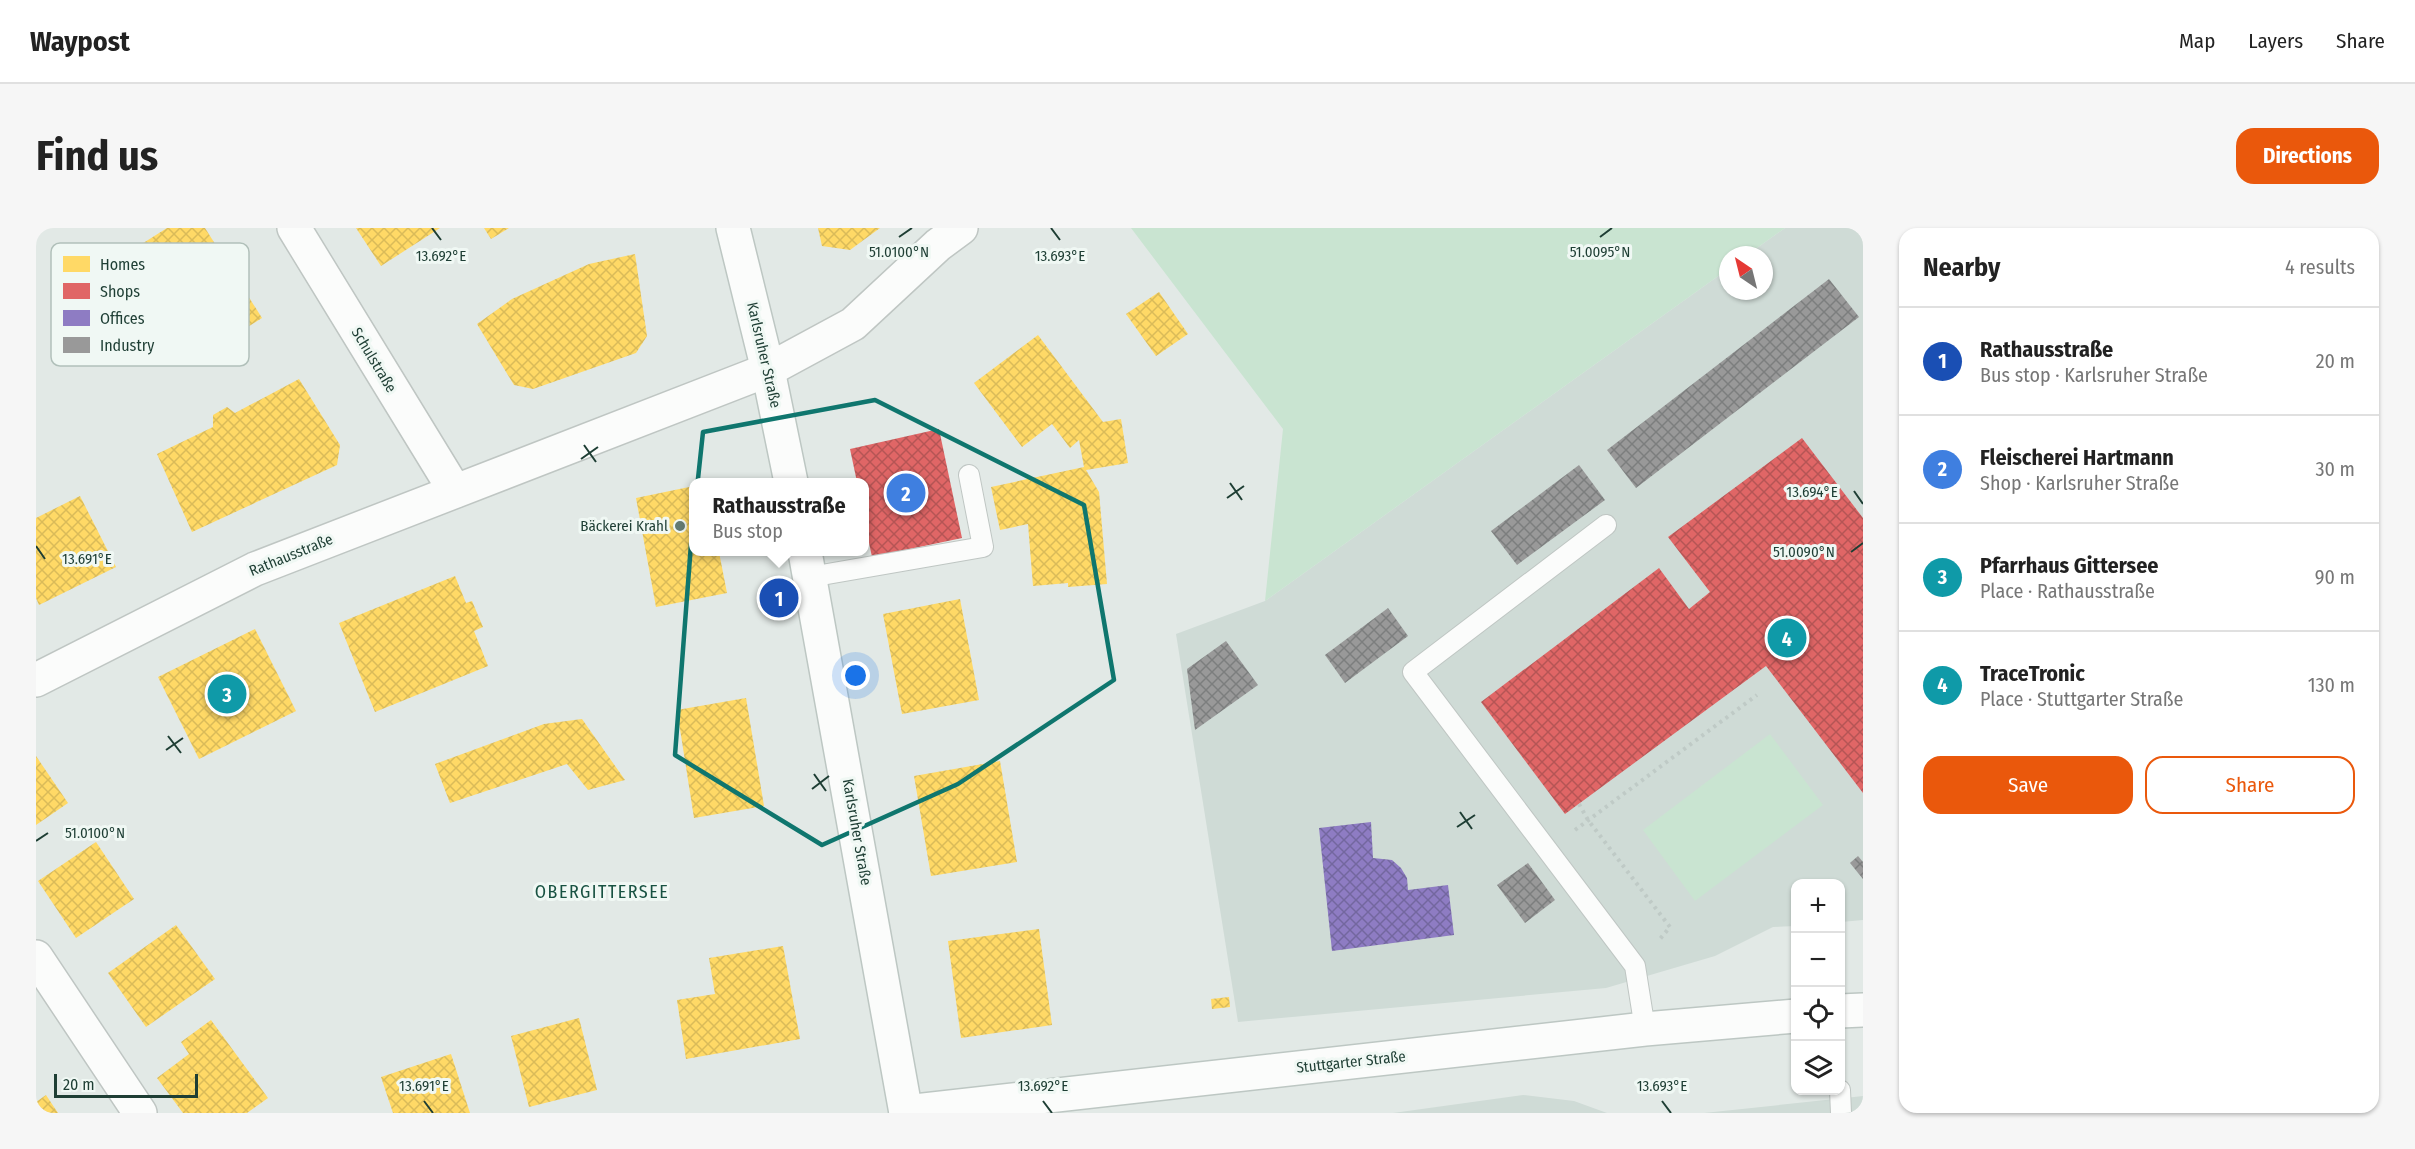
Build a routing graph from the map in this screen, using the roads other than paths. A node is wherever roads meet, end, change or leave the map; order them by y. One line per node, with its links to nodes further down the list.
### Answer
1 (294, 228): 7 (street, Schulstraße)
2 (733, 228): 4 (street, Karlsruher Straße)
3 (961, 228): 4 (street, Rathausstraße)
4 (768, 370): 6 (street, Karlsruher Straße); 7 (street, Rathausstraße)
5 (969, 475): 9 (lane)
6 (790, 478)
7 (455, 491): 10 (street, Rathausstraße)
8 (1606, 525): 15 (lane)
9 (808, 564): 18 (street, Karlsruher Straße)
10 (36, 680)
11 (36, 957): 17 (street)
12 (1863, 1010): 13 (street)
13 (1845, 1011)
14 (1791, 1016): 15 (street, Stuttgarter Straße)
15 (1645, 1029): 18 (street, Stuttgarter Straße)
16 (1840, 1095): 19 (lane)
17 (140, 1113)
18 (904, 1113)
19 (1841, 1113)

